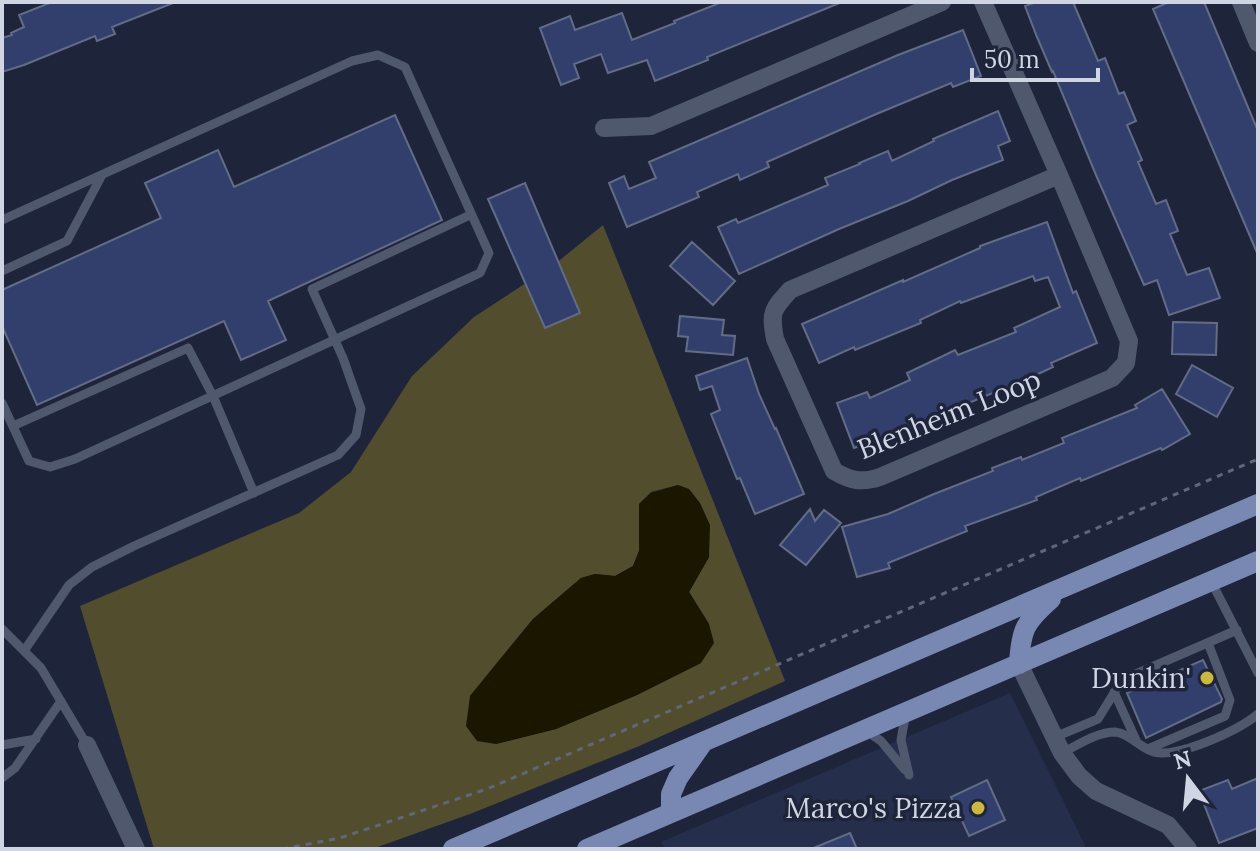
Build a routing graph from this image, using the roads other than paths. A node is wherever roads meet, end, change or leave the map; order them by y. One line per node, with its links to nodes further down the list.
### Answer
1 (942, 2): 5 (street)
2 (983, 2): 7 (street, Blenheim Loop)
3 (1241, 2): 4 (street)
4 (1258, 43)
5 (604, 128)
6 (102, 175): 8 (lane); 9 (lane); 10 (lane)
7 (1059, 175): 7 (street, Blenheim Loop)
8 (470, 215): 11 (lane); 11 (lane)
9 (2, 220)
10 (2, 271)
11 (335, 341): 12 (lane); 15 (lane)
12 (213, 396): 14 (lane); 14 (lane); 15 (lane)
13 (2, 403): 14 (lane)
14 (13, 426)
15 (254, 493): 23 (lane)
16 (1258, 504): 19 (main road)
17 (1258, 561): 18 (main road)
18 (1211, 581): 21 (lane); 24 (main road)
19 (1062, 588): 24 (main road); 32 (main road)
20 (2, 629): 23 (lane)
21 (1237, 630): 22 (lane); 25 (lane)
22 (1208, 643): 26 (lane); 37 (lane)
23 (24, 651): 27 (lane)
24 (1019, 664): 28 (main road); 36 (street)
25 (1258, 673)
26 (1114, 692): 33 (lane); 36 (lane)
27 (61, 701): 31 (lane); 35 (lane)
28 (907, 712): 30 (main road); 30 (lane)
29 (1258, 714): 37 (lane)
30 (865, 730): 39 (main road)
31 (36, 739): 34 (lane); 38 (lane)
32 (704, 741): 39 (main road); 41 (main road)
33 (1136, 741): 36 (lane); 37 (lane)
34 (2, 745)
35 (87, 745): 40 (street)
36 (1058, 745): 43 (street)
37 (1148, 749)
38 (2, 778)
39 (671, 813): 42 (main road)
40 (136, 849)
41 (453, 849)
42 (587, 849)
43 (1188, 849)

